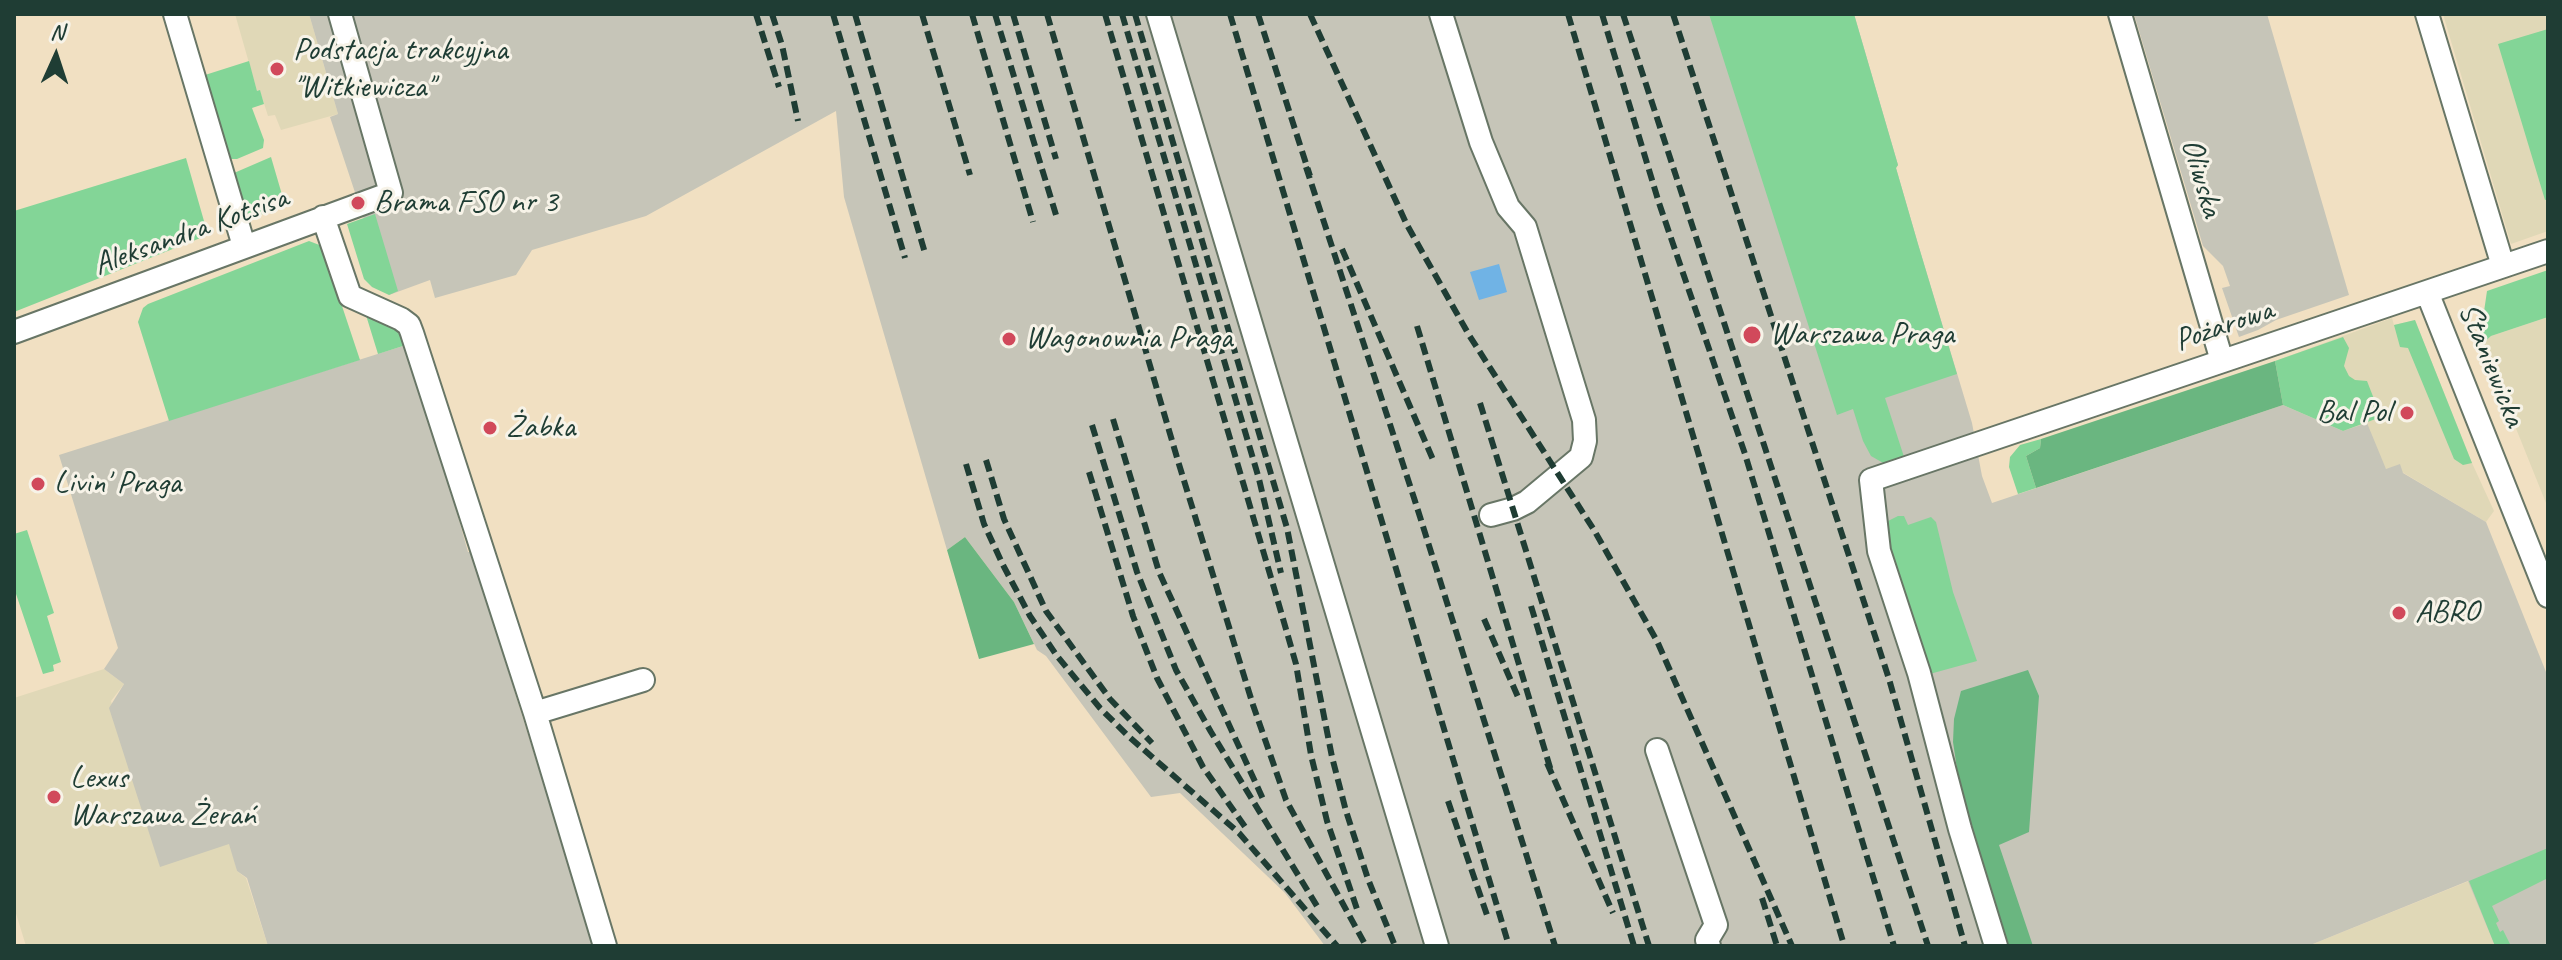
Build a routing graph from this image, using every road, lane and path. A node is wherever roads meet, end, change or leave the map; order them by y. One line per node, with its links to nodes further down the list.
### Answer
1 (175, 14): 8 (street)
2 (340, 14): 7 (street, Aleksandra Kotsisa)
3 (1158, 14): 20 (street)
4 (1441, 14): 14 (street)
5 (2120, 14): 13 (street, Oliwska)
6 (2427, 14): 10 (street)
7 (323, 217): 8 (street, Aleksandra Kotsisa); 17 (street)
8 (244, 246): 12 (street, Aleksandra Kotsisa)
9 (2548, 251): 10 (street, Pożarowa)
10 (2503, 266): 11 (street, Pożarowa)
11 (2427, 292): 13 (street, Pożarowa); 15 (street, Staniewicka)
12 (14, 332)
13 (2222, 361): 22 (street, Pożarowa)
14 (1491, 515)
15 (2548, 596)
16 (643, 680): 17 (street)
17 (535, 713): 19 (street)
18 (1657, 750): 21 (street)
19 (605, 946)
20 (1437, 946)
21 (1709, 946)
22 (1996, 946)

